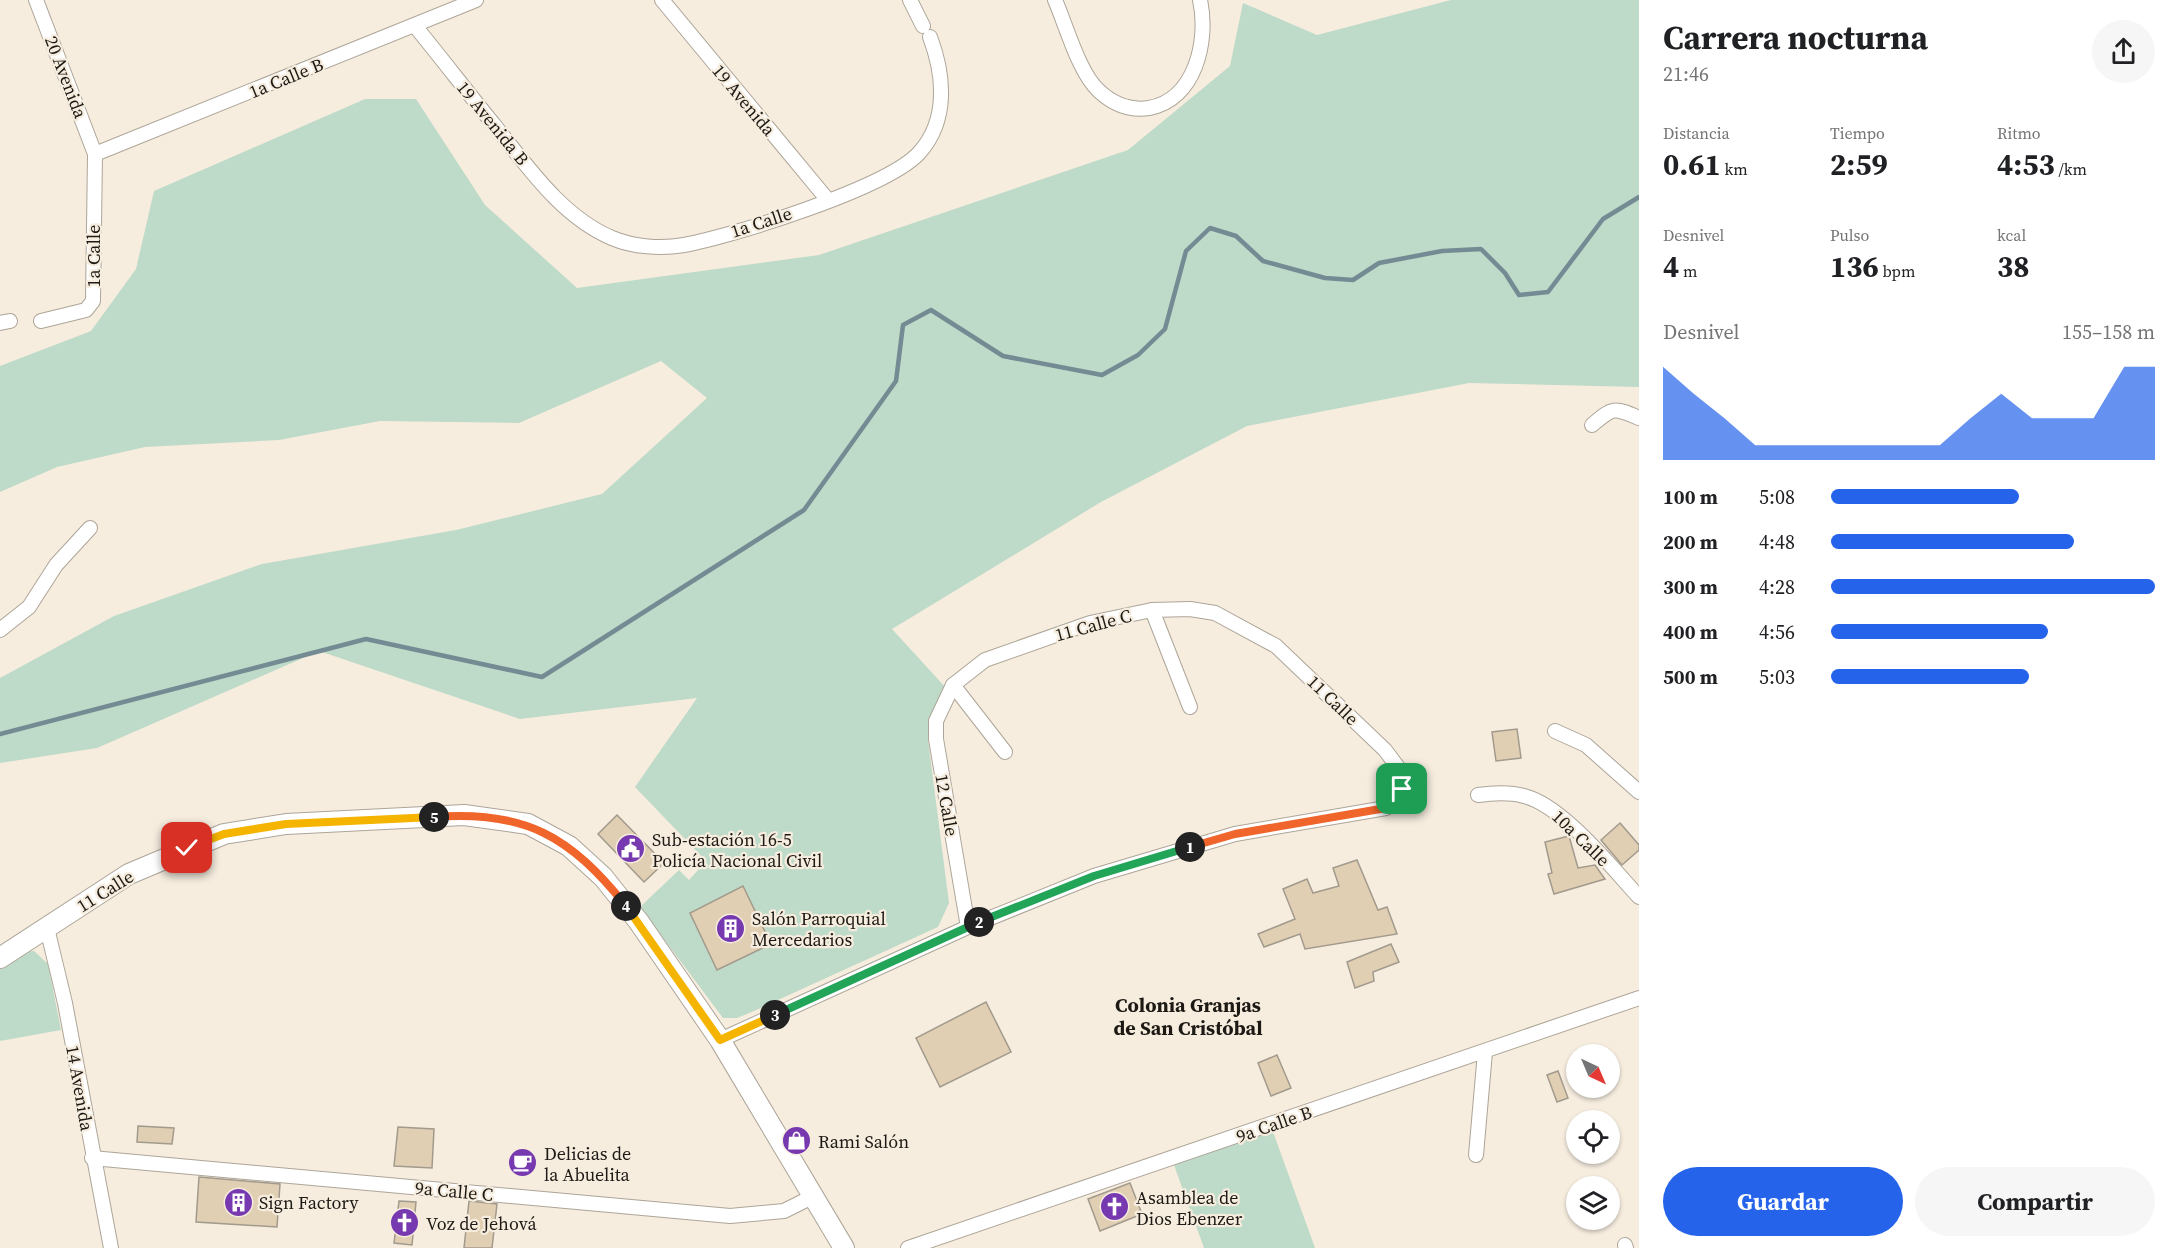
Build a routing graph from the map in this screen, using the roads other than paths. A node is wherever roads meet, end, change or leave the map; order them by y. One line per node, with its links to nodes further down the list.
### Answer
1 (36, 0): 8 (street, 20 Avenida)
2 (662, 0): 9 (street, 19 Avenida)
3 (910, 0): 9 (street, 1a Calle)
4 (1055, 0): 5 (street)
5 (1200, 0)
6 (467, 2): 7 (street, 1a Calle B)
7 (415, 26): 8 (street, 1a Calle B); 10 (street, 19 Avenida B)
8 (95, 154): 11 (street, 1a Calle)
9 (827, 199): 10 (street, 1a Calle)
10 (577, 215)
11 (41, 321)
12 (1639, 418): 13 (street)
13 (1592, 425)
14 (90, 528): 17 (street)
15 (1152, 610): 16 (street, 11 Calle C); 18 (street, 11 Calle C); 19 (street)
16 (1242, 625): 25 (street, 11 Calle)
17 (0, 630)
18 (953, 685): 21 (street); 25 (street, 12 Calle)
19 (1190, 707)
20 (1555, 731): 22 (street)
21 (1005, 752)
22 (1639, 792)
23 (1478, 795): 24 (street, 10a Calle)
24 (1639, 897)
25 (968, 927): 29 (street)
26 (47, 928): 27 (street, 11 Calle); 29 (street, 11 Calle); 32 (street, 14 Avenida)
27 (0, 958)
28 (1639, 998): 30 (street, 9a Calle B)
29 (720, 1040): 33 (street, 11 Calle)
30 (1485, 1052): 31 (street); 36 (street, 9a Calle B)
31 (1476, 1155)
32 (92, 1158): 33 (street, 9a Calle C); 34 (street, 14 Avenida)
33 (812, 1197): 35 (street, 11 Calle)
34 (111, 1248)
35 (844, 1248)
36 (908, 1248)

